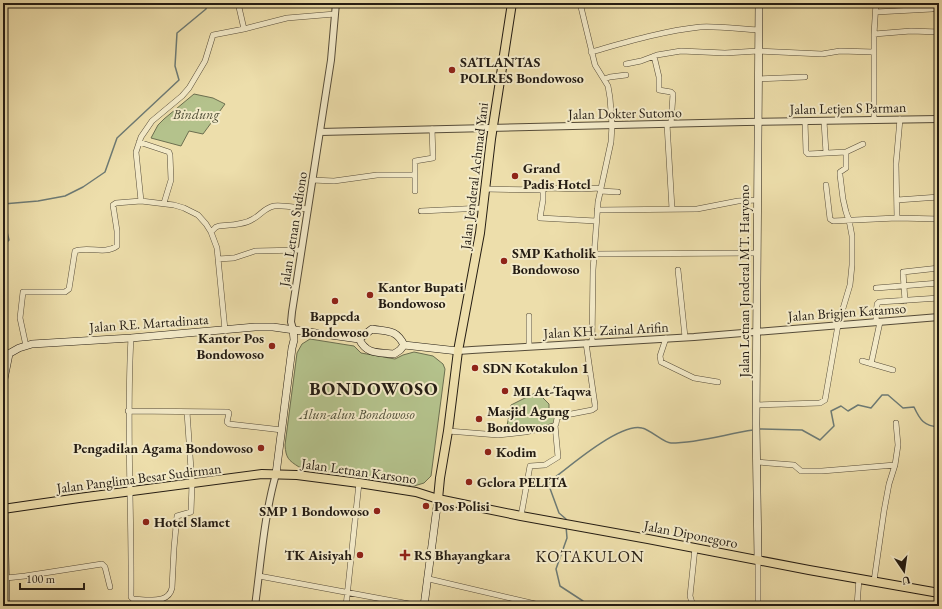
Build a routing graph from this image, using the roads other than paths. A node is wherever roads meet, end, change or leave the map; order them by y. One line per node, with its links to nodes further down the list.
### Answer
1 (238, 3): 12 (street)
2 (336, 3): 11 (street, Jalan Letnan Sudiono)
3 (512, 3): 33 (main road, Jalan Jenderal Achmad Yani)
4 (580, 3): 17 (street)
5 (759, 3): 13 (main road, Jalan Letnan Jenderal MT. Haryono)
6 (876, 3): 10 (street)
7 (909, 4): 9 (street)
8 (932, 9): 9 (street)
9 (909, 10): 10 (street)
10 (876, 12): 15 (street)
11 (335, 14): 12 (street); 35 (street, Jalan Letnan Sudiono)
12 (244, 29): 36 (street)
13 (759, 30): 16 (main road, Jalan Letnan Jenderal MT. Haryono); 17 (street)
14 (939, 32): 15 (street)
15 (874, 34): 18 (street)
16 (758, 51): 18 (street); 19 (street); 23 (main road, Jalan Letnan Jenderal MT. Haryono)
17 (591, 52): 24 (street)
18 (874, 52): 25 (street)
19 (654, 56): 20 (street); 31 (street)
20 (626, 64)
21 (626, 75): 24 (street)
22 (805, 77): 23 (street)
23 (758, 79): 30 (main road, Jalan Letnan Jenderal MT. Haryono)
24 (604, 80): 32 (street)
25 (874, 119): 26 (street, Jalan Letjen S Parman); 29 (street, Jalan Letjen S Parman)
26 (900, 119): 27 (street, Jalan Letjen S Parman); 50 (street)
27 (939, 119)
28 (805, 121): 29 (street, Jalan Letjen S Parman); 30 (street, Jalan Letjen S Parman); 39 (street)
29 (824, 121): 39 (street)
30 (758, 122): 31 (street, Jalan Dokter Sutomo); 49 (main road, Jalan Letnan Jenderal MT. Haryono)
31 (669, 124): 32 (street, Jalan Dokter Sutomo); 55 (street)
32 (612, 125): 33 (street, Jalan Dokter Sutomo); 44 (street)
33 (493, 128): 34 (street, Jalan Dokter Sutomo); 43 (main road, Jalan Jenderal Achmad Yani)
34 (432, 129): 35 (street, Jalan Dokter Sutomo); 40 (street)
35 (320, 132): 41 (street, Jalan Letnan Sudiono)
36 (139, 142): 51 (street); 52 (street)
37 (863, 144): 38 (street)
38 (846, 152): 39 (street); 60 (street)
39 (826, 153)
40 (415, 175): 41 (street); 46 (street)
41 (312, 180): 54 (street, Jalan Letnan Sudiono)
42 (826, 185): 60 (street)
43 (485, 188): 45 (street); 53 (main road, Jalan Jenderal Achmad Yani)
44 (600, 189): 45 (street); 47 (street); 56 (street)
45 (543, 190): 61 (street)
46 (415, 191)
47 (618, 192)
48 (939, 197): 50 (street)
49 (757, 200): 55 (street); 64 (main road, Jalan Letnan Jenderal MT. Haryono)
50 (897, 200): 58 (street)
51 (141, 201): 52 (street); 87 (street)
52 (164, 203): 62 (street)
53 (483, 208): 57 (street); 89 (main road, Jalan Jenderal Achmad Yani)
54 (308, 209): 62 (street); 63 (street, Jalan Letnan Sudiono)
55 (672, 209): 56 (street)
56 (597, 210): 61 (street)
57 (421, 211)
58 (897, 218): 59 (street); 60 (street)
59 (939, 219)
60 (849, 220): 77 (street)
61 (596, 221): 65 (street)
62 (211, 232): 66 (street)
63 (301, 250): 66 (street); 78 (street, Jalan Letnan Sudiono)
64 (757, 253): 65 (street); 80 (main road, Jalan Letnan Jenderal MT. Haryono)
65 (594, 254): 85 (street)
66 (218, 259): 79 (street)
67 (939, 268): 70 (street)
68 (678, 270): 81 (street)
69 (939, 283): 70 (street)
70 (904, 286): 71 (street); 73 (street)
71 (876, 288)
72 (939, 298): 73 (street)
73 (905, 300): 76 (street)
74 (529, 316): 88 (street)
75 (939, 317): 76 (street, Jalan Brigjen Katamso)
76 (878, 322): 77 (street, Jalan Brigjen Katamso); 92 (street)
77 (838, 325): 80 (street, Jalan Brigjen Katamso); 96 (street)
78 (293, 329): 79 (main road, Jalan RE. Martadinata); 84 (main road, Jalan RE. Martadinata); 101 (main road)
79 (225, 330): 82 (main road, Jalan RE. Martadinata)
80 (756, 331): 81 (street, Jalan KH. Zainal Arifin); 96 (main road, Jalan Letnan Jenderal MT. Haryono)
81 (685, 337): 83 (street, Jalan KH. Zainal Arifin)
82 (131, 338): 87 (main road, Jalan RE. Martadinata); 97 (street)
83 (666, 338): 85 (street, Jalan KH. Zainal Arifin); 95 (street)
84 (359, 339): 86 (main road); 86 (main road)
85 (589, 343): 88 (street, Jalan KH. Zainal Arifin); 100 (street)
86 (404, 345): 89 (main road)
87 (26, 346): 90 (main road, Jalan RE. Martadinata)
88 (529, 346): 89 (street, Jalan KH. Zainal Arifin)
89 (458, 351): 102 (main road, Jalan Jenderal Achmad Yani)
90 (6, 355): 94 (main road)
91 (862, 361): 92 (street)
92 (871, 364): 93 (street)
93 (893, 370)
94 (3, 382)
95 (718, 382)
96 (756, 405): 104 (main road, Jalan Letnan Jenderal MT. Haryono)
97 (128, 411): 98 (street); 109 (street)
98 (187, 412): 101 (street); 108 (street)
99 (896, 423): 105 (street)
100 (555, 425): 102 (street); 112 (street)
101 (282, 430): 106 (main road)
102 (448, 431): 110 (main road, Jalan Jenderal Achmad Yani)
103 (3, 448): 111 (main road)
104 (757, 462): 105 (street); 114 (main road, Jalan Letnan Jenderal MT. Haryono)
105 (895, 465): 119 (street)
106 (276, 474): 107 (main road, Jalan Letnan Karsono); 108 (main road, Jalan Panglima Besar Sudirman); 115 (street)
107 (359, 483): 110 (main road, Jalan Letnan Karsono); 121 (street)
108 (192, 484): 109 (main road, Jalan Panglima Besar Sudirman); 123 (street)
109 (131, 491): 111 (main road, Jalan Panglima Besar Sudirman); 123 (street)
110 (438, 499): 112 (main road, Jalan Diponegoro); 118 (main road)
111 (4, 509): 116 (main road)
112 (521, 516): 113 (main road, Jalan Diponegoro)
113 (695, 548): 114 (main road, Jalan Diponegoro); 130 (street)
114 (758, 560): 117 (main road, Jalan Diponegoro); 131 (street)
115 (259, 576): 121 (street); 125 (street)
116 (6, 578): 120 (street); 124 (main road)
117 (860, 578): 119 (main road, Jalan Diponegoro); 132 (street)
118 (429, 579): 128 (main road); 129 (street)
119 (874, 581): 122 (main road, Jalan Diponegoro)
120 (110, 587)
121 (347, 593): 126 (street); 127 (street)
122 (939, 593)
123 (146, 603)
124 (6, 606)
125 (255, 606)
126 (346, 606)
127 (420, 606)
128 (424, 606)
129 (544, 606)
130 (693, 606)
131 (758, 606)
132 (856, 606)

